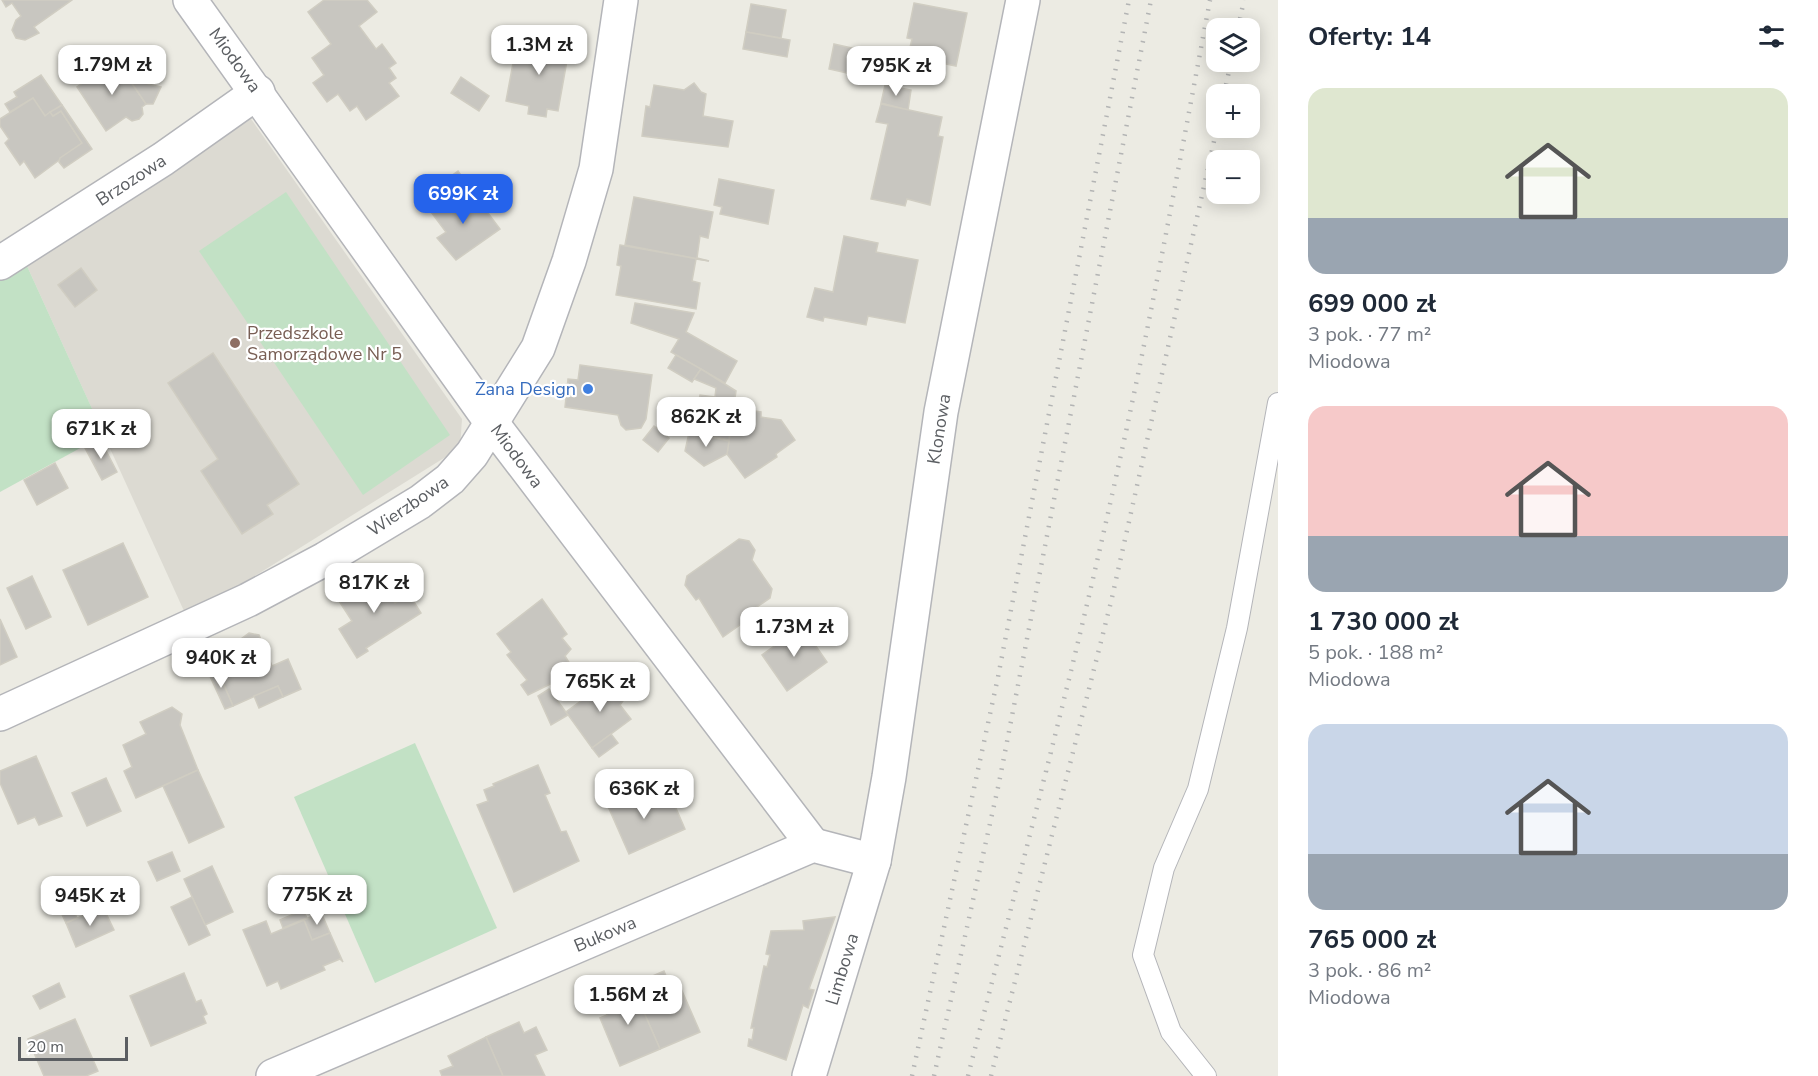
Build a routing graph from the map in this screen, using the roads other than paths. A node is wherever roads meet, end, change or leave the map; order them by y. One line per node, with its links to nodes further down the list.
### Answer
1 (190, 0): 4 (street, Miodowa)
2 (621, 0): 7 (street, Wierzbowa)
3 (1023, 0): 10 (street, Klonowa)
4 (258, 92): 5 (street, Brzozowa); 7 (street, Miodowa)
5 (0, 263)
6 (1278, 404): 13 (lane)
7 (491, 422): 8 (street, Wierzbowa); 9 (street, Miodowa)
8 (0, 714)
9 (813, 845): 10 (street); 11 (street, Bukowa)
10 (874, 861): 12 (street, Limbowa)
11 (273, 1076)
12 (809, 1076)
13 (1206, 1076)

